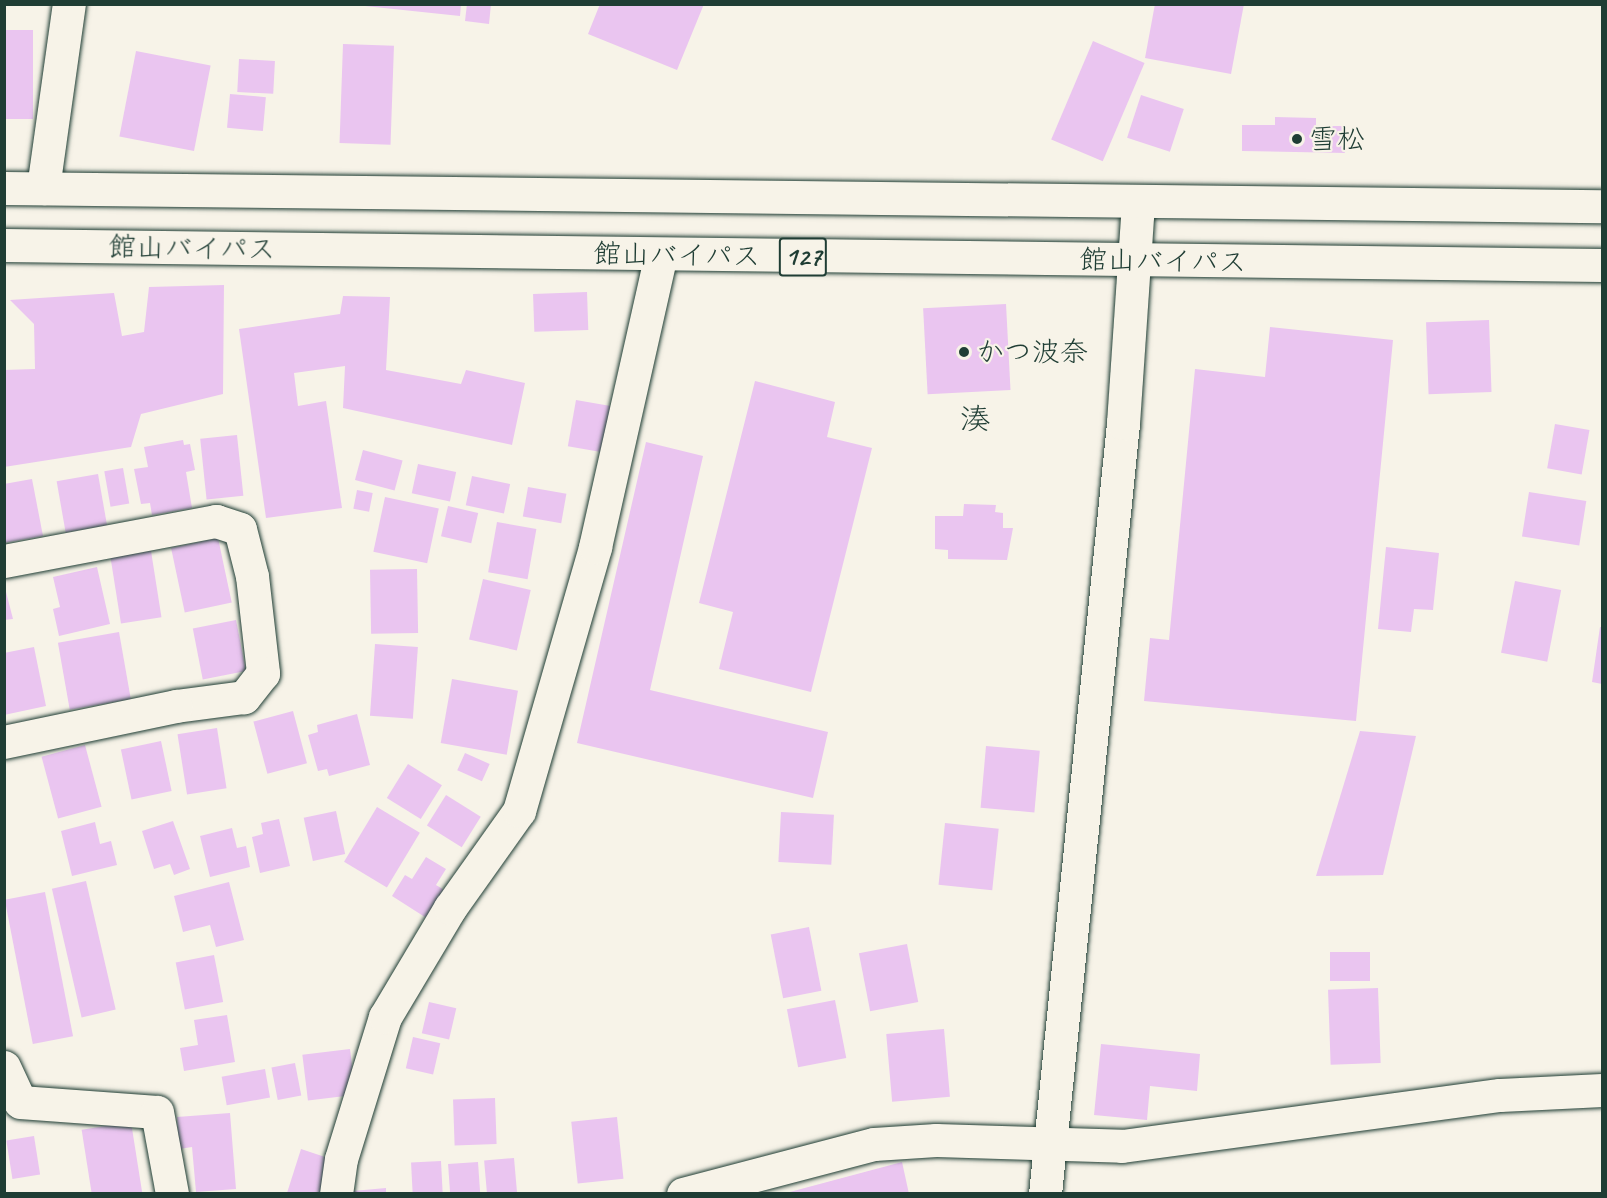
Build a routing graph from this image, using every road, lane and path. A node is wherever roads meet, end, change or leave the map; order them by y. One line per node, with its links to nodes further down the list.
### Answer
1 (69, 4): 3 (main road)
2 (4, 188): 3 (main road, 館山バイパス / 127)
3 (43, 188): 4 (main road, 館山バイパス / 127)
4 (1138, 202): 5 (main road, 館山バイパス / 127); 8 (main road)
5 (1602, 206)
6 (4, 245): 7 (main road, 館山バイパス / 127)
7 (661, 255): 8 (main road, 館山バイパス / 127); 16 (main road)
8 (1135, 260): 9 (main road, 館山バイパス / 127); 14 (main road)
9 (1602, 265)
10 (4, 561): 11 (main road)
11 (4, 742)
12 (4, 1067): 15 (main road)
13 (1602, 1090): 14 (main road)
14 (1050, 1146): 17 (main road); 18 (main road)
15 (172, 1194)
16 (336, 1194)
17 (683, 1194)
18 (1045, 1194)

